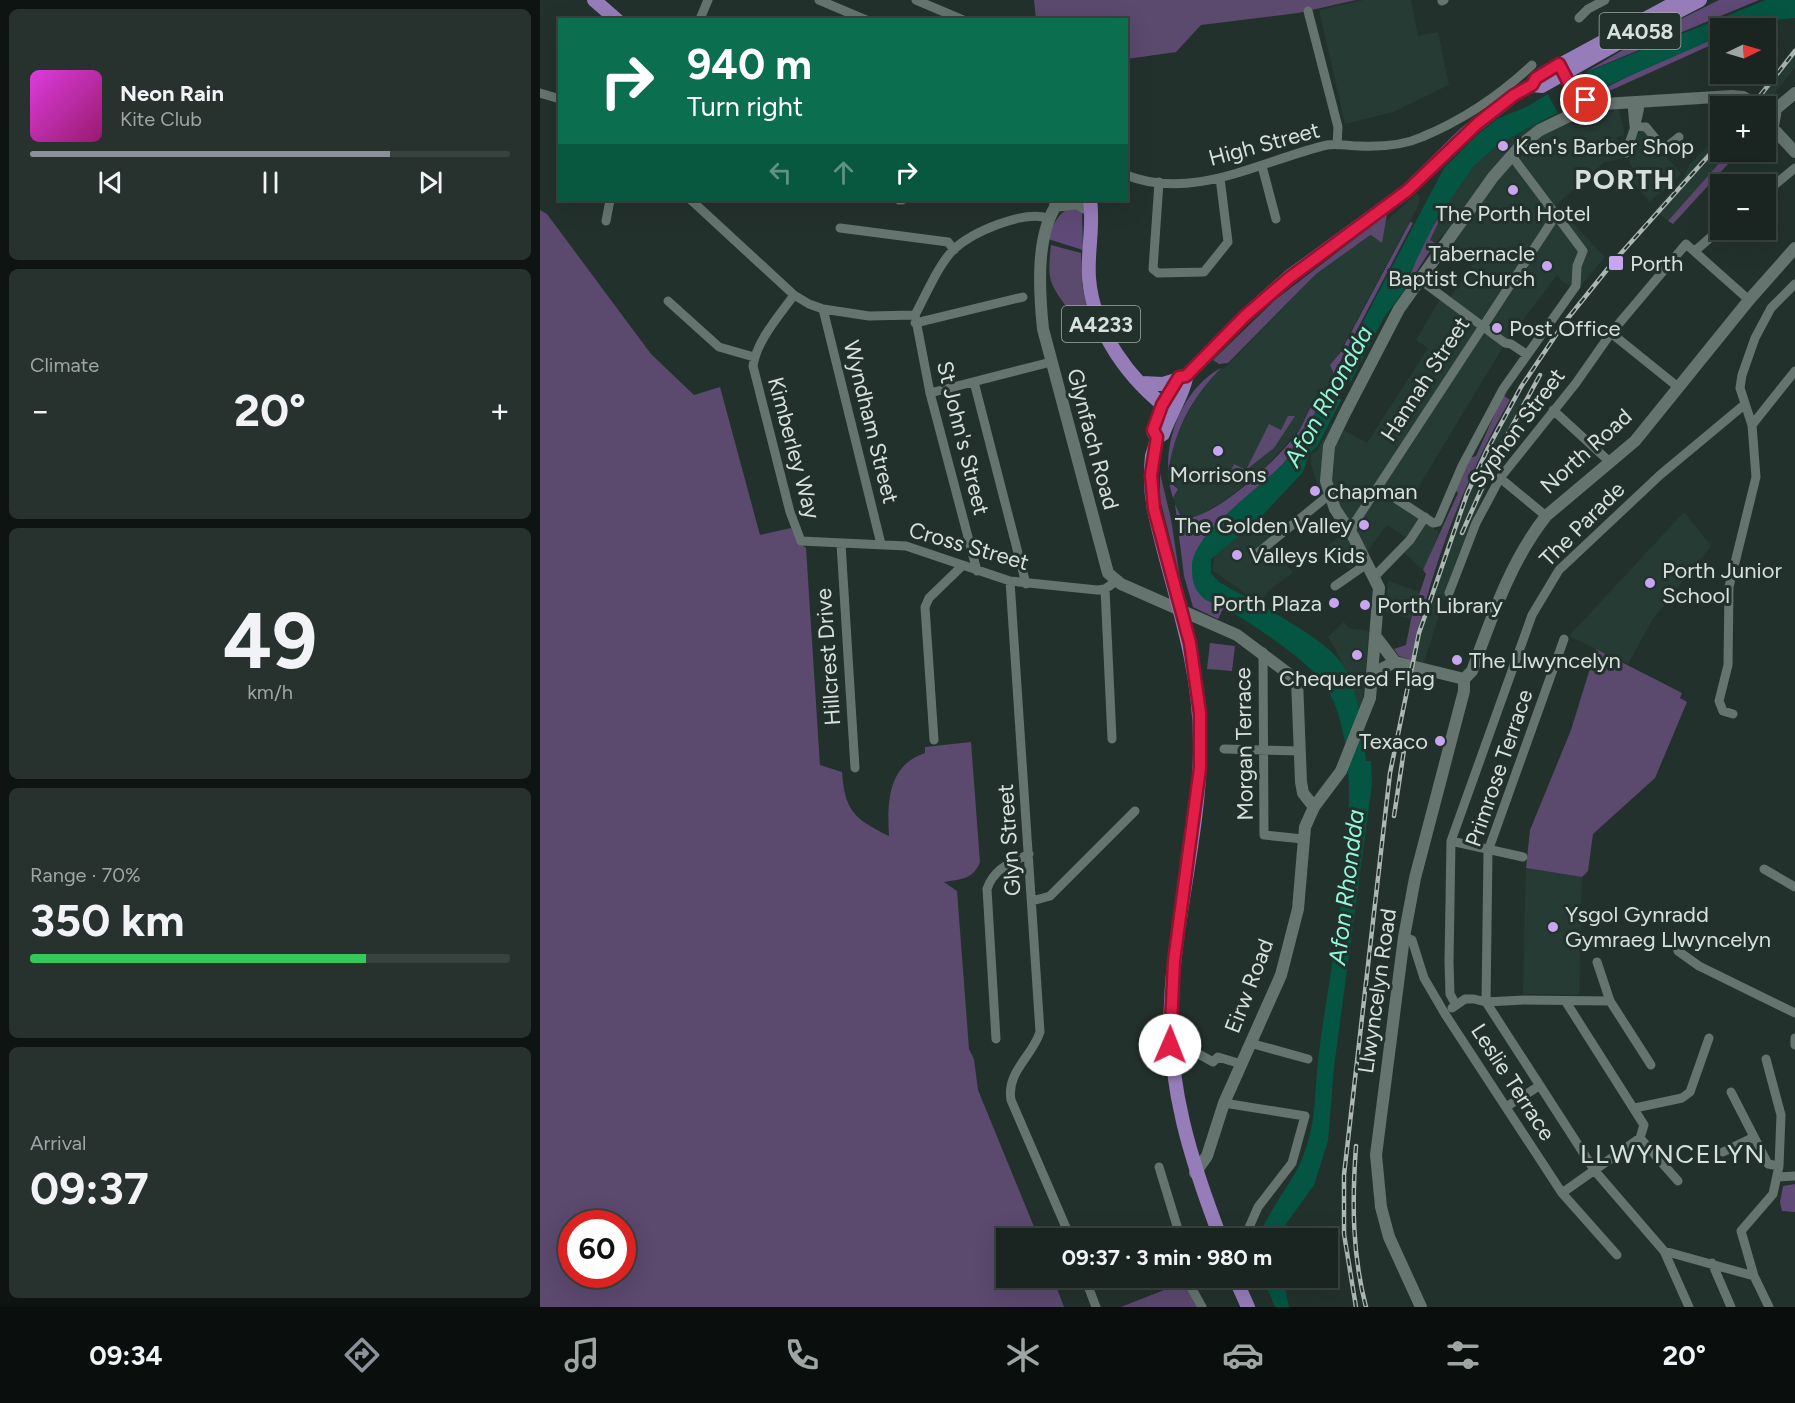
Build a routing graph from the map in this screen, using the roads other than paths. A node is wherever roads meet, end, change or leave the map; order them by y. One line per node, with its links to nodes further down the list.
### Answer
1 (594, 0): 9 (main road)
2 (708, 0): 10 (street)
3 (819, 0): 11 (street)
4 (916, 0): 12 (street)
5 (1605, 0): 13 (street)
6 (1680, 0): 15 (main road, A4058)
7 (1700, 0): 15 (main road, A4058)
8 (1308, 11): 28 (street)
9 (612, 18)
10 (700, 18)
11 (861, 18)
12 (962, 18)
13 (1579, 18)
14 (1532, 65): 26 (street, High Street)
15 (1564, 73): 22 (main road); 66 (main road, A4058)
16 (540, 93): 19 (street)
17 (1795, 93): 23 (main road)
18 (1710, 97): 21 (main road)
19 (558, 98)
20 (1604, 104): 21 (main road); 22 (main road); 22 (main road)
21 (1636, 104): 24 (street)
22 (1575, 105): 32 (main road)
23 (1776, 106)
24 (1634, 126): 27 (street); 31 (street)
25 (1776, 130): 30 (main road)
26 (1422, 137): 28 (street, High Street); 29 (street)
27 (1679, 137)
28 (1337, 145): 33 (street, High Street)
29 (1425, 149)
30 (1795, 152)
31 (1626, 153)
32 (1511, 155): 43 (street); 52 (main road)
33 (1262, 166): 36 (street, High Street); 45 (street)
34 (1795, 168): 38 (street)
35 (1128, 177): 37 (street, High Street)
36 (1220, 178): 37 (street, High Street); 37 (street)
37 (1159, 182)
38 (1776, 184)
39 (610, 201): 46 (street)
40 (692, 201): 54 (street)
41 (1058, 203): 42 (main road); 44 (main road, Glynfach Road)
42 (1090, 205): 68 (main road, A4233)
43 (1556, 215): 60 (street, Hannah Street); 62 (street)
44 (1048, 218): 50 (street); 64 (main road, Glynfach Road)
45 (1276, 219)
46 (606, 221)
47 (840, 228): 50 (street)
48 (1710, 238): 51 (street)
49 (1795, 248): 56 (main road, North Road)
50 (954, 250): 59 (street)
51 (1695, 251): 56 (street); 61 (street, Syphon Street)
52 (1419, 279): 60 (street); 78 (main road)
53 (1795, 284): 71 (street)
54 (794, 295): 58 (street); 63 (street, Kimberley Way)
55 (1023, 297): 59 (street)
56 (1749, 300): 69 (main road, North Road)
57 (668, 302): 63 (street)
58 (823, 309): 59 (street); 82 (street, Wyndham Street)
59 (915, 319): 70 (street, St John's Street)
60 (1482, 327): 62 (street); 77 (street, Hannah Street)
61 (1611, 333): 69 (street); 73 (street, Syphon Street)
62 (1527, 354): 80 (street)
63 (754, 357): 83 (street, Kimberley Way)
64 (1051, 362): 67 (street); 91 (main road, Glynfach Road)
65 (1795, 371): 74 (street)
66 (1181, 378): 68 (main road); 72 (main road, A4058)
67 (974, 382): 70 (street); 90 (street)
68 (1145, 383): 72 (main road, A4233)
69 (1678, 387): 75 (main road, North Road)
70 (930, 393): 87 (street, St John's Street)
71 (1744, 405): 74 (street); 103 (street, The Parade)
72 (1168, 406): 148 (main road, A4058)
73 (1553, 410): 75 (street); 76 (street, Syphon Street)
74 (1752, 425): 100 (street)
75 (1611, 463): 79 (main road, North Road)
76 (1500, 478): 79 (street); 93 (street, Syphon Street)
77 (1378, 487): 80 (street); 81 (street, Hannah Street)
78 (1329, 495): 81 (main road); 84 (street)
79 (1546, 516): 99 (main road, North Road)
80 (1425, 517): 88 (street)
81 (1353, 536): 85 (main road)
82 (881, 543): 83 (street, Kimberley Way); 86 (street, Cross Street)
83 (840, 544): 107 (street, Hillcrest Drive)
84 (1259, 552)
85 (1368, 563): 88 (main road); 92 (street)
86 (962, 566): 87 (street, Cross Street); 102 (street)
87 (977, 571): 89 (street, Cross Street)
88 (1375, 576): 94 (main road, Eirw Road)
89 (1010, 581): 90 (street, Cross Street); 113 (street, Glyn Street)
90 (1026, 584): 91 (street, Cross Street)
91 (1110, 585): 96 (main road); 101 (street)
92 (1335, 586)
93 (1449, 593)
94 (1376, 637): 97 (main road); 98 (main road, Eirw Road)
95 (1564, 639): 112 (street, Primrose Terrace)
96 (1263, 652): 105 (street, Morgan Terrace); 106 (main road)
97 (1400, 663): 98 (main road); 99 (main road)
98 (1373, 678): 108 (main road, Eirw Road)
99 (1464, 679): 118 (main road, Llwyncelyn Road)
100 (1733, 714)
101 (1112, 739)
102 (934, 740)
103 (1486, 742): 111 (street, Leslie Terrace)
104 (1224, 749): 105 (street)
105 (1263, 751): 106 (street); 110 (street, Morgan Terrace)
106 (1300, 752): 108 (main road)
107 (855, 768)
108 (1314, 807): 110 (main road, Eirw Road)
109 (1135, 811): 117 (street)
110 (1303, 838): 130 (main road, Eirw Road)
111 (1450, 841): 112 (street); 124 (street, Leslie Terrace)
112 (1488, 851): 114 (street); 122 (street, Primrose Terrace)
113 (1029, 855): 117 (street, Glyn Street); 129 (street)
114 (1523, 857)
115 (1764, 869): 116 (street)
116 (1795, 887)
117 (1032, 901): 152 (street, Glyn Street)
118 (1404, 937): 126 (street, Leslie Terrace); 166 (main road, Llwyncelyn Road)
119 (1678, 951): 125 (street)
120 (1597, 962): 121 (street)
121 (1610, 1001): 123 (street); 136 (street)
122 (1486, 1002): 123 (street); 124 (street); 137 (street)
123 (1566, 1002): 141 (street)
124 (1456, 1005): 126 (street)
125 (1795, 1013)
126 (1445, 1014): 140 (street, Leslie Terrace)
127 (1709, 1038): 141 (street)
128 (1795, 1038): 131 (street)
129 (996, 1039)
130 (1250, 1043): 133 (street); 135 (main road, Eirw Road)
131 (1795, 1045)
132 (1188, 1048): 135 (street)
133 (1308, 1059)
134 (1766, 1059): 147 (street)
135 (1240, 1064): 139 (main road, Eirw Road)
136 (1651, 1065)
137 (1539, 1086): 140 (street); 146 (street)
138 (1731, 1092): 142 (street)
139 (1224, 1102): 148 (main road, Eirw Road); 155 (street)
140 (1506, 1107): 151 (street, Leslie Terrace)
141 (1635, 1108): 143 (street)
142 (1754, 1137): 144 (street); 147 (street)
143 (1640, 1138): 146 (street); 150 (street)
144 (1723, 1152)
145 (1159, 1167): 153 (street)
146 (1595, 1171): 151 (street); 156 (street)
147 (1779, 1172): 149 (street); 159 (street)
148 (1195, 1173): 154 (main road, A4058)
149 (1795, 1176)
150 (1678, 1181)
151 (1562, 1193): 157 (street, Leslie Terrace)
152 (1066, 1228)
153 (1178, 1228)
154 (1217, 1228)
155 (1249, 1228)
156 (1664, 1251): 158 (street); 167 (street)
157 (1617, 1255)
158 (1712, 1263): 159 (street); 168 (street)
159 (1754, 1276): 169 (street)
160 (1089, 1288): 163 (street)
161 (1192, 1288): 164 (street)
162 (1239, 1288): 165 (main road)
163 (1096, 1307)
164 (1203, 1307)
165 (1248, 1307)
166 (1421, 1307)
167 (1689, 1307)
168 (1731, 1307)
169 (1769, 1307)

